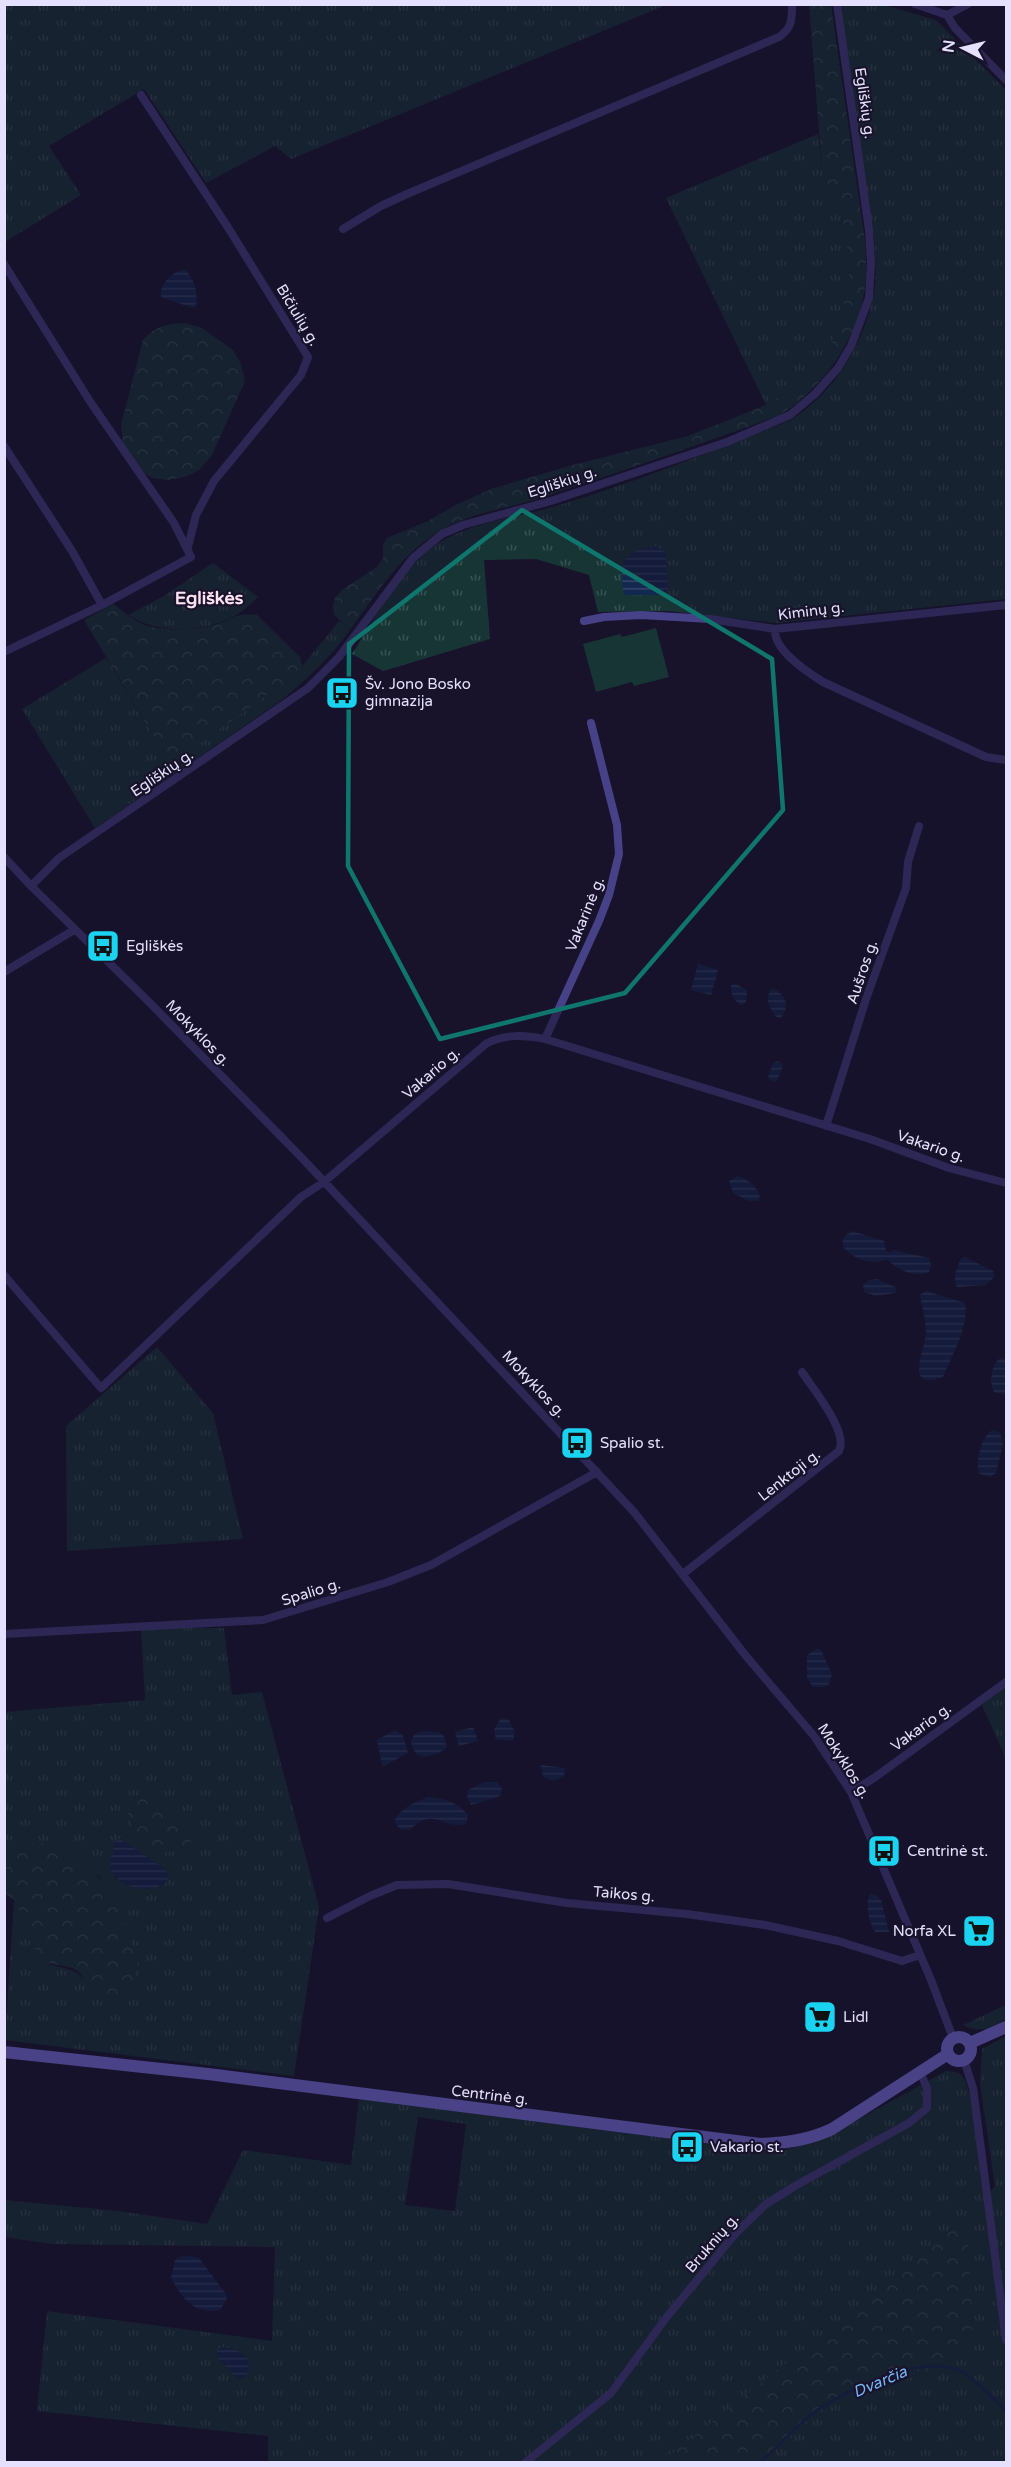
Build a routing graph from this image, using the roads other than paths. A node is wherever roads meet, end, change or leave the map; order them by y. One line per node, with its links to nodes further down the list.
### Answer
1 (792, 4): 8 (street)
2 (837, 4): 21 (street, Egliškių g.)
3 (915, 4): 5 (street)
4 (969, 4): 5 (street)
5 (947, 15): 6 (street)
6 (1006, 80)
7 (141, 95): 11 (street, Bičiulių g.)
8 (343, 229)
9 (4, 264): 11 (street)
10 (4, 446): 12 (street)
11 (188, 548): 12 (street)
12 (102, 605): 16 (street)
13 (1006, 605): 15 (street, Kiminų g.)
14 (584, 621): 15 (street, Kiminų g.)
15 (775, 629): 18 (street)
16 (4, 652)
17 (591, 723): 24 (street, Vakarinė g.)
18 (1006, 760)
19 (920, 826): 25 (street, Aušros g.)
20 (4, 857): 21 (street, Mokyklos g.)
21 (30, 886): 22 (street, Mokyklos g.)
22 (74, 930): 23 (street); 26 (street, Mokyklos g.)
23 (4, 972)
24 (545, 1039): 25 (street, Vakario g.); 26 (street, Vakario g.)
25 (826, 1126): 27 (street, Vakario g.)
26 (324, 1182): 28 (street, Vakario g.); 30 (street, Mokyklos g.)
27 (1006, 1183)
28 (4, 1275)
29 (802, 1372): 31 (street, Lenktoji g.)
30 (597, 1472): 31 (street, Mokyklos g.); 32 (street, Spalio g.)
31 (682, 1574): 34 (street, Mokyklos g.)
32 (4, 1634)
33 (1006, 1682): 34 (street, Vakario g.)
34 (851, 1792): 36 (street, Mokyklos g.)
35 (327, 1918): 36 (street, Taikos g.)
36 (920, 1954): 38 (street, Mokyklos g.)
37 (1006, 2027): 39 (main road)
38 (953, 2038): 39 (main road); 41 (main road)
39 (970, 2043): 42 (main road)
40 (4, 2052): 43 (main road, Centrinė g.)
41 (948, 2054): 42 (main road); 43 (main road, Centrinė g.)
42 (964, 2060): 44 (street)
43 (921, 2074): 45 (street, Bruknių g.)
44 (1006, 2340)
45 (526, 2463)

